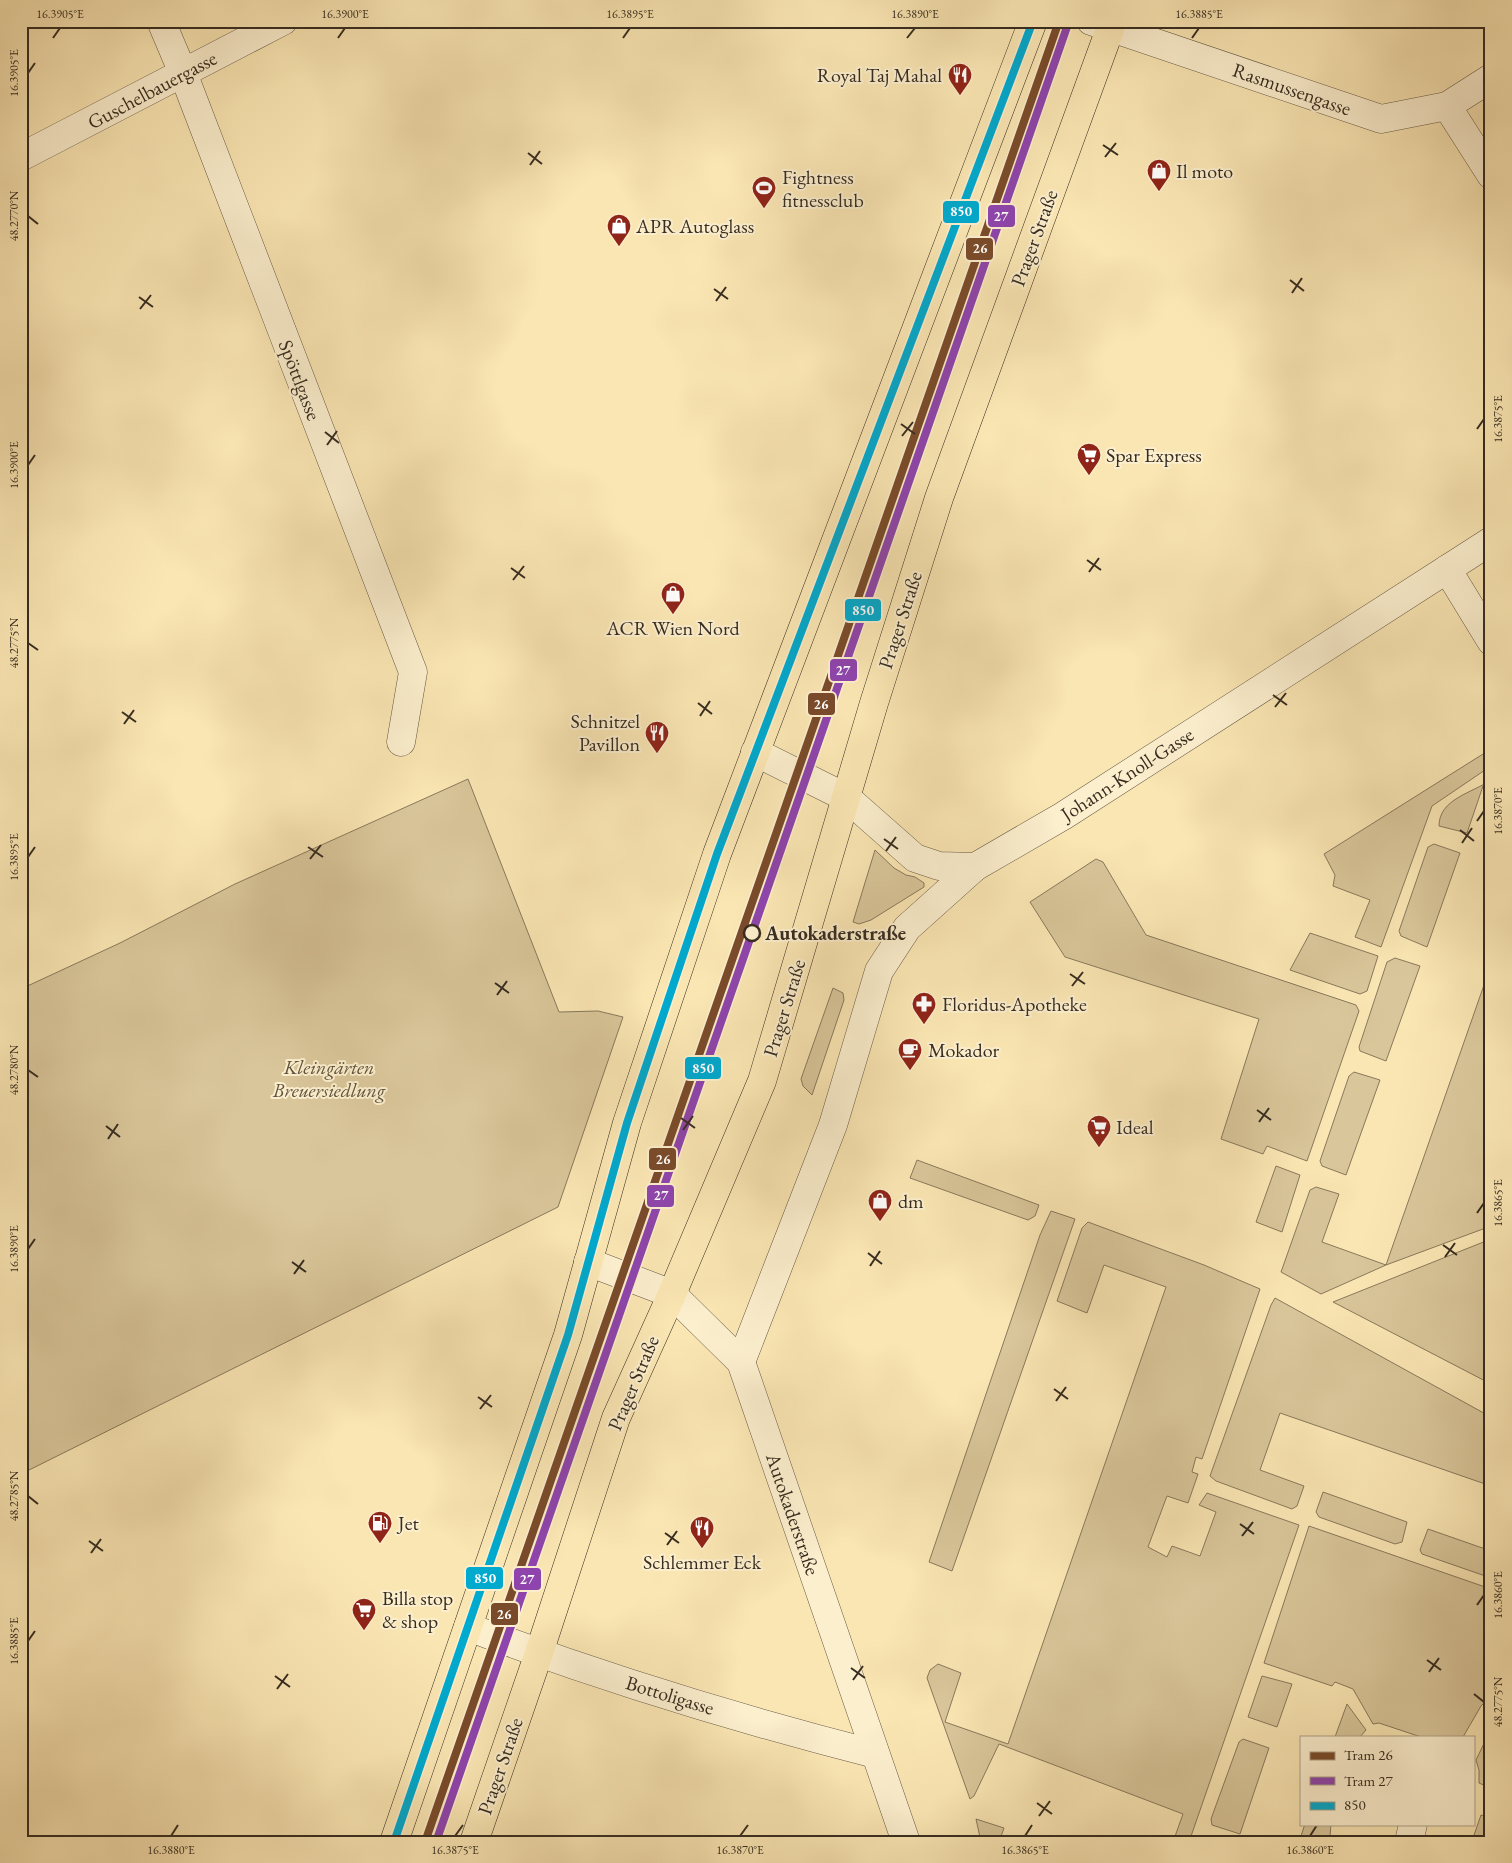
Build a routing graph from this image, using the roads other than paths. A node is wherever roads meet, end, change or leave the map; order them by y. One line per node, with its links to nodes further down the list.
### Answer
1 (161, 21): 5 (street, Spöttlgasse)
2 (283, 21): 5 (street, Guschelbauergasse)
3 (1033, 21): 14 (main road)
4 (1105, 23): 7 (street, Rasmussengasse); 15 (main road, Prager Straße)
5 (184, 73): 8 (street, Guschelbauergasse); 13 (street, Spöttlgasse)
6 (1491, 78): 7 (street, Rasmussengasse)
7 (1447, 106): 9 (street)
8 (21, 158)
9 (1491, 175)
10 (1491, 541): 11 (street, Johann-Knoll-Gasse)
11 (1447, 569): 12 (street); 16 (street, Johann-Knoll-Gasse)
12 (1491, 641)
13 (401, 742)
14 (755, 752): 15 (street); 17 (main road)
15 (847, 798): 16 (street); 18 (main road, Prager Straße)
16 (975, 867): 19 (street)
17 (588, 1262): 18 (street, Autokaderstraße); 20 (main road)
18 (672, 1294): 19 (street, Autokaderstraße); 21 (main road, Prager Straße)
19 (740, 1362): 22 (street, Autokaderstraße)
20 (468, 1627): 21 (street, Bottoligasse); 24 (main road)
21 (540, 1653): 22 (street, Bottoligasse); 25 (main road, Prager Straße)
22 (875, 1754): 26 (street, Autokaderstraße)
23 (1413, 1826): 27 (street)
24 (394, 1842)
25 (474, 1842)
26 (906, 1842)
27 (1409, 1842)

